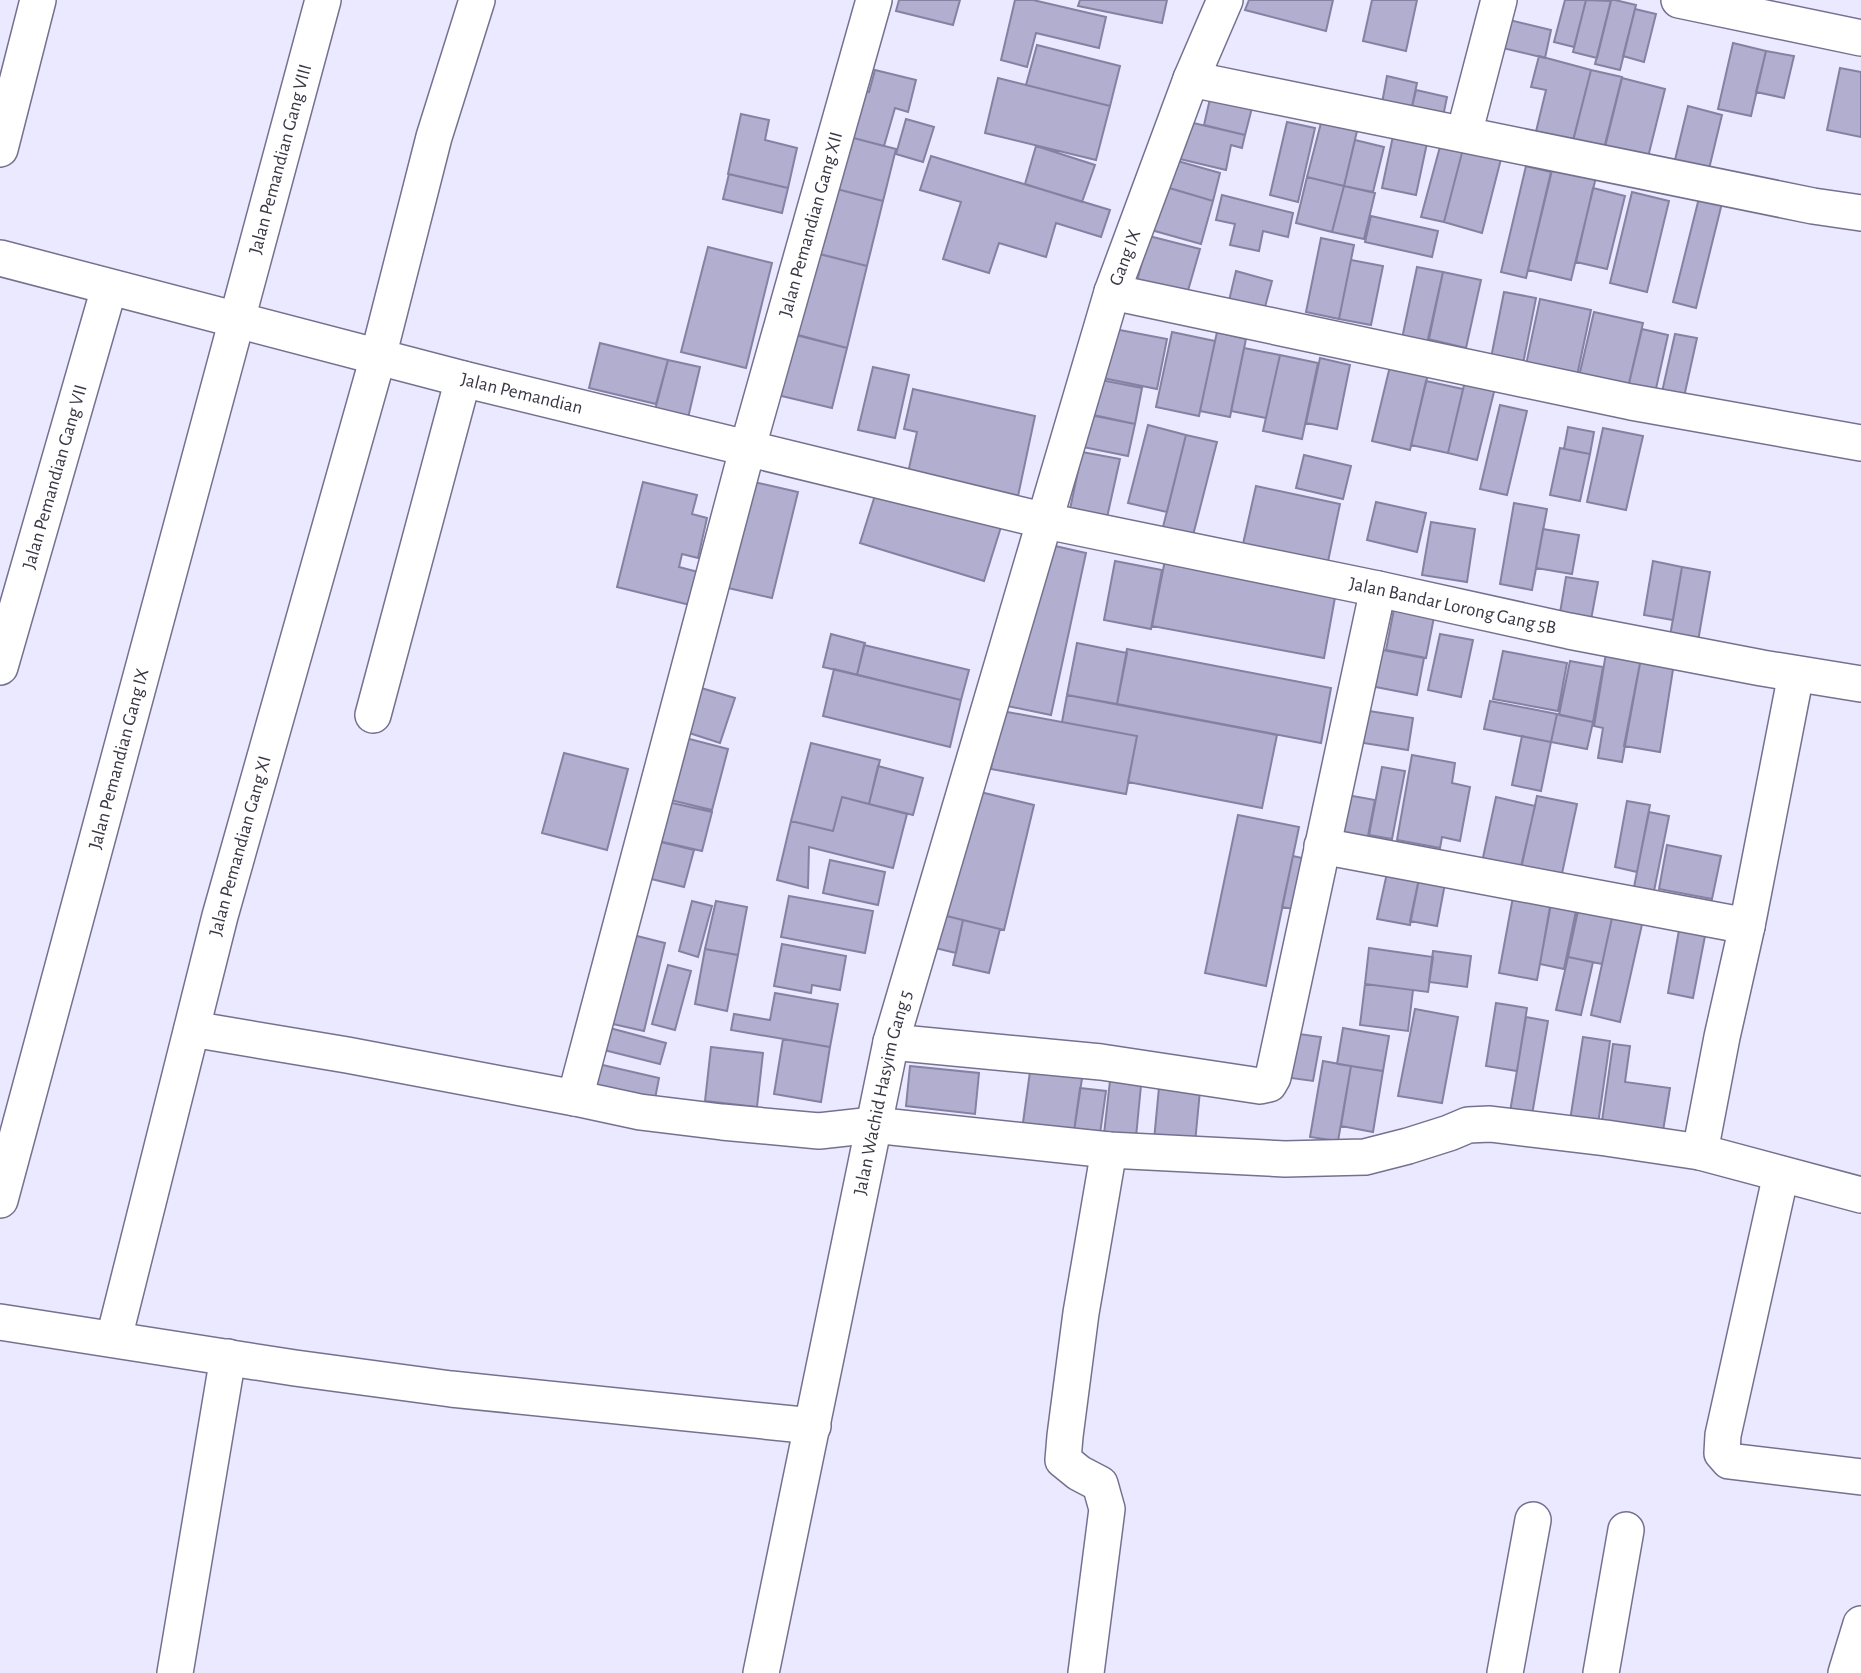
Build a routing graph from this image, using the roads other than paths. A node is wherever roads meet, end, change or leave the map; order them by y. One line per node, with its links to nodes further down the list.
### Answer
1 (38, 0): 11 (street)
2 (323, 0): 16 (street, Jalan Pemandian Gang VIII)
3 (477, 0): 17 (street, Jalan Pemandian Gang XI)
4 (874, 0): 20 (street, Jalan Pemandian Gang XII)
5 (1224, 0): 9 (street, Gang IX)
6 (1499, 0): 10 (street)
7 (1679, 0): 8 (street)
8 (1861, 38)
9 (1191, 79): 10 (street); 15 (street, Gang IX)
10 (1464, 134): 12 (street)
11 (0, 149)
12 (1861, 213)
13 (0, 258): 14 (street, Jalan Pemandian)
14 (109, 288): 16 (street, Jalan Pemandian); 23 (street, Jalan Pemandian Gang VII)
15 (1112, 292): 19 (street); 21 (street, Gang IX)
16 (236, 319): 17 (street, Jalan Pemandian); 37 (street, Jalan Pemandian Gang IX)
17 (378, 357): 18 (street, Jalan Pemandian); 29 (street, Jalan Pemandian Gang XI)
18 (463, 379): 20 (street, Jalan Pemandian); 26 (street)
19 (1861, 443)
20 (747, 450): 21 (street, Jalan Pemandian); 31 (street, Jalan Pemandian Gang XII)
21 (1046, 521): 22 (street, Jalan Bandar Lorong Gang 5B); 30 (street, Jalan Wachid Hasyim Gang 5)
22 (1378, 589): 24 (street, Jalan Bandar Lorong Gang 5B); 27 (street)
23 (0, 667)
24 (1796, 674): 25 (street, Jalan Bandar Lorong Gang 5B); 28 (street)
25 (1861, 684)
26 (373, 715)
27 (1322, 846): 28 (street); 30 (street)
28 (1747, 926): 34 (street)
29 (192, 1029): 31 (street); 39 (street, Jalan Pemandian Gang XI)
30 (891, 1042): 32 (street, Jalan Wachid Hasyim Gang 5)
31 (575, 1098): 32 (street)
32 (873, 1125): 33 (street); 41 (street, Jalan Wachid Hasyim Gang 5)
33 (1109, 1150): 34 (street); 48 (street)
34 (1700, 1153): 35 (street)
35 (1781, 1174): 36 (street); 42 (street)
36 (1861, 1195)
37 (0, 1200)
38 (0, 1322): 39 (street)
39 (114, 1338): 40 (street)
40 (228, 1357): 41 (street); 46 (street)
41 (813, 1426): 47 (street, Jalan Wachid Hasyim Gang 5)
42 (1861, 1477)
43 (1533, 1520): 49 (street)
44 (1626, 1530): 50 (street)
45 (1861, 1624): 51 (street)
46 (175, 1673)
47 (761, 1673)
48 (1086, 1673)
49 (1505, 1673)
50 (1601, 1673)
51 (1846, 1673)

